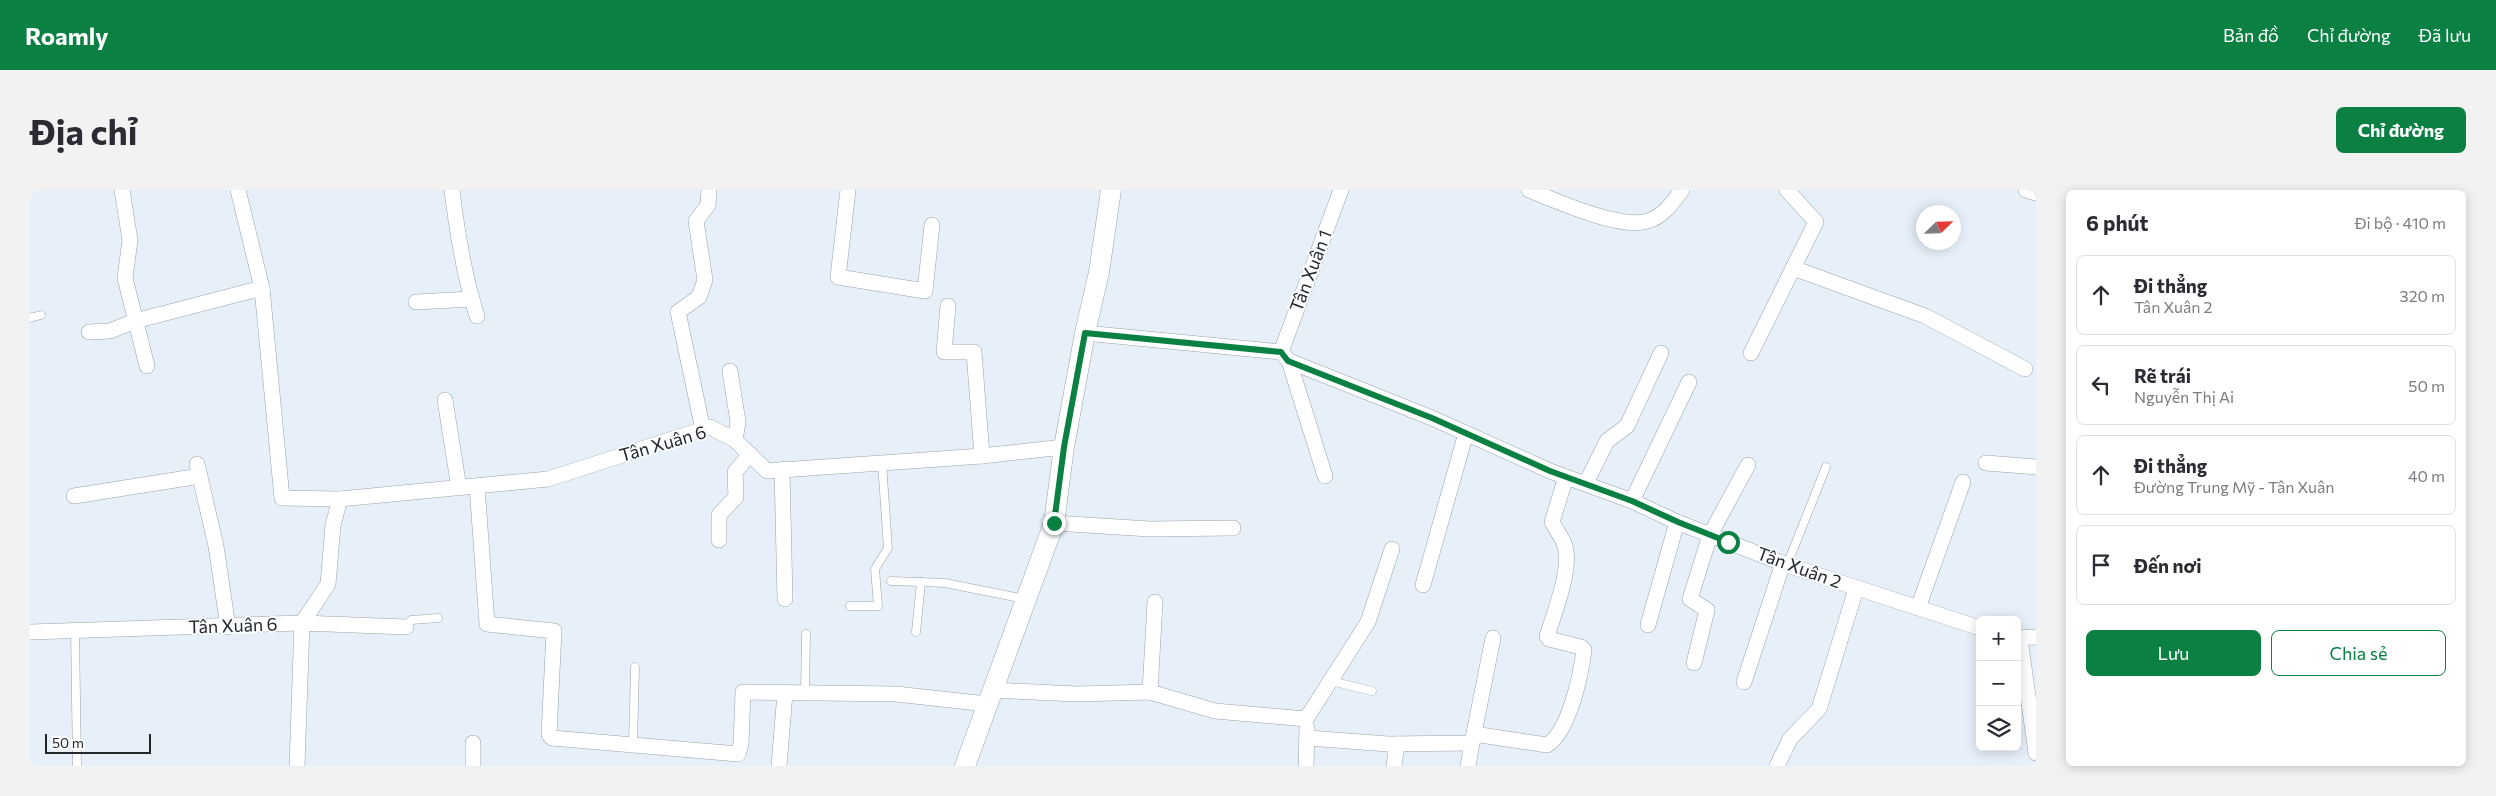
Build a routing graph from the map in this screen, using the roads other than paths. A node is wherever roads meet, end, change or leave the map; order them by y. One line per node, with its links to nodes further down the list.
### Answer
1 (122, 190): 22 (street)
2 (238, 190): 15 (street, Tân Xuân 6)
3 (452, 190): 16 (street)
4 (710, 190): 33 (street)
5 (848, 190): 13 (street)
6 (1111, 190): 24 (street)
7 (1341, 190): 27 (street, Tân Xuân 1)
8 (1682, 190): 11 (street)
9 (1787, 190): 14 (street)
10 (2026, 190): 12 (street)
11 (1535, 191)
12 (2036, 193)
13 (932, 225)
14 (1793, 268): 26 (street); 29 (street)
15 (262, 288): 22 (street); 52 (street, Tân Xuân 6)
16 (472, 299): 17 (street); 20 (street)
17 (416, 302)
18 (948, 306): 38 (street)
19 (41, 314): 21 (lane)
20 (477, 316)
21 (30, 318)
22 (135, 321): 23 (street); 28 (street)
23 (89, 332)
24 (1085, 333): 27 (street, Tân Xuân 2); 36 (street)
25 (1661, 353): 48 (street)
26 (1751, 353)
27 (1285, 357): 34 (street, Tân Xuân 2); 45 (street)
28 (146, 366)
29 (2025, 369)
30 (730, 371): 35 (street)
31 (1689, 382): 53 (street)
32 (445, 400): 50 (street)
33 (703, 430): 35 (street, Tân Xuân 6); 49 (street, Tân Xuân 6)
34 (1466, 433): 46 (street, Tân Xuân 2); 63 (street)
35 (734, 440): 37 (street, Tân Xuân 6)
36 (1064, 447): 38 (street, Tân Xuân 6); 55 (street)
37 (750, 454): 44 (street, Tân Xuân 6); 58 (street)
38 (982, 456): 40 (street, Tân Xuân 6)
39 (1986, 462): 42 (street)
40 (882, 463): 44 (street, Tân Xuân 6); 68 (lane)
41 (1748, 465): 57 (street)
42 (2036, 467)
43 (1826, 468): 60 (lane)
44 (782, 470): 65 (street)
45 (1325, 476)
46 (1566, 477): 48 (street, Tân Xuân 2); 95 (street)
47 (1963, 482): 69 (street)
48 (1586, 483): 53 (street, Tân Xuân 2)
49 (476, 486): 50 (street, Tân Xuân 6); 98 (street)
50 (459, 488): 52 (street, Tân Xuân 6)
51 (74, 496): 73 (street)
52 (340, 499): 71 (street, Tân Xuân 6)
53 (1632, 501): 54 (street, Tân Xuân 2)
54 (1678, 522): 57 (street, Tân Xuân 2); 72 (street)
55 (1054, 523): 56 (street); 66 (street)
56 (1233, 528)
57 (1710, 535): 60 (street, Tân Xuân 2); 84 (street)
58 (720, 540)
59 (1392, 549): 86 (street)
60 (1785, 564): 64 (street, Tân Xuân 2); 87 (street)
61 (891, 581): 62 (lane)
62 (921, 582): 66 (lane); 78 (lane)
63 (1423, 585)
64 (1856, 588): 69 (street, Tân Xuân 2); 108 (street)
65 (785, 599)
66 (1026, 600): 92 (street)
67 (1155, 602): 89 (street)
68 (850, 606)
69 (1918, 608): 75 (street, Tân Xuân 2)
70 (438, 618): 74 (lane)
71 (302, 624): 73 (street, Tân Xuân 6); 74 (street); 101 (street)
72 (1648, 625)
73 (228, 627): 76 (street, Tân Xuân 6)
74 (406, 627)
75 (1976, 627)
76 (75, 631): 77 (street, Tân Xuân 6); 100 (lane)
77 (30, 632)
78 (916, 632)
79 (806, 634): 91 (lane)
80 (2036, 637): 82 (street)
81 (1494, 638): 95 (street)
82 (2021, 639)
83 (2021, 652): 99 (street)
84 (1694, 663)
85 (635, 668): 98 (lane)
86 (1331, 681): 88 (lane); 93 (street)
87 (1744, 682)
88 (1372, 691)
89 (1150, 692): 92 (street); 93 (street)
90 (785, 693): 91 (street); 98 (street); 103 (street)
91 (805, 693): 92 (street)
92 (990, 697): 104 (street)
93 (1306, 720): 94 (street)
94 (1308, 738): 97 (street); 105 (street)
95 (1473, 738): 97 (street); 107 (street)
96 (473, 743): 102 (street)
97 (1397, 744): 106 (street)
98 (633, 745)
99 (2036, 753)
100 (77, 766)
101 (297, 766)
102 (473, 766)
103 (779, 766)
104 (965, 766)
105 (1306, 766)
106 (1394, 766)
107 (1468, 766)
108 (1777, 766)

